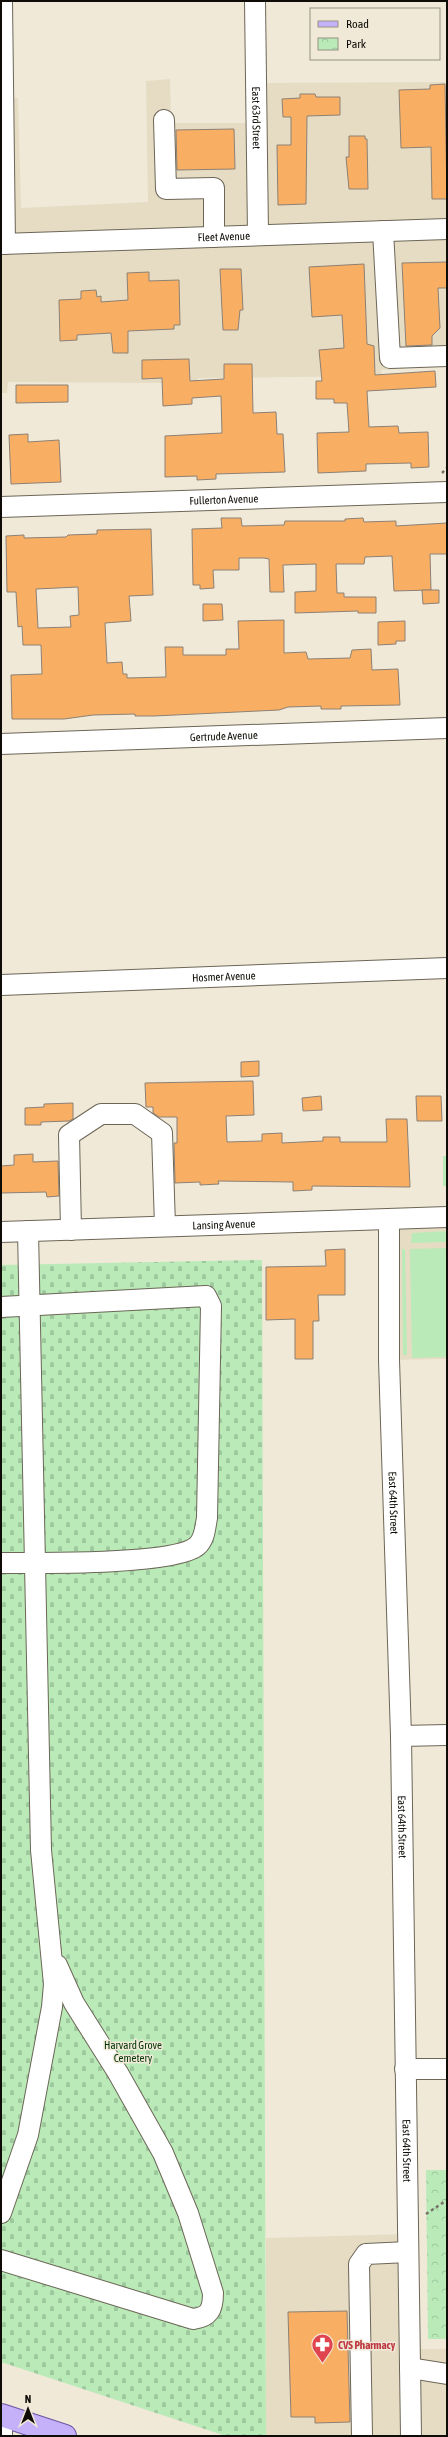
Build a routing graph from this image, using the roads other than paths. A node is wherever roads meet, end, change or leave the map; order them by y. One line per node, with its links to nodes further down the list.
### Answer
1 (2, 1): 8 (street)
2 (255, 1): 6 (street, East 63rd Street)
3 (164, 120): 7 (street)
4 (447, 229): 5 (street, Fleet Avenue)
5 (383, 231): 6 (street, Fleet Avenue); 9 (street)
6 (258, 235): 7 (street, Fleet Avenue)
7 (214, 237): 8 (street, Fleet Avenue)
8 (3, 244)
9 (447, 356)
10 (447, 492): 11 (street, Fullerton Avenue)
11 (1, 507)
12 (447, 728): 13 (street, Gertrude Avenue)
13 (1, 744)
14 (447, 968): 15 (street, Hosmer Avenue)
15 (1, 985)
16 (447, 1217): 17 (street, Lansing Avenue)
17 (389, 1218): 18 (street, Lansing Avenue); 27 (street, East 64th Street)
18 (166, 1226): 19 (street, Lansing Avenue); 19 (street)
19 (71, 1230): 20 (street, Lansing Avenue)
20 (28, 1231): 21 (street, Lansing Avenue); 22 (street)
21 (1, 1232)
22 (31, 1306): 23 (street); 24 (street); 24 (street)
23 (1, 1307)
24 (35, 1562): 25 (street); 28 (street)
25 (1, 1563)
26 (447, 1735): 27 (street)
27 (402, 1736): 29 (street, East 64th Street)
28 (51, 1948): 31 (street); 33 (street)
29 (405, 2069): 30 (street); 32 (street, East 64th Street)
30 (447, 2069)
31 (1, 2213)
32 (408, 2252): 34 (street, East 64th Street); 39 (street)
33 (1, 2260)
34 (410, 2368): 35 (street); 40 (street, East 64th Street)
35 (447, 2374)
36 (1, 2416): 37 (street); 38 (main road)
37 (2, 2436)
38 (65, 2436)
39 (362, 2436)
40 (411, 2436)

